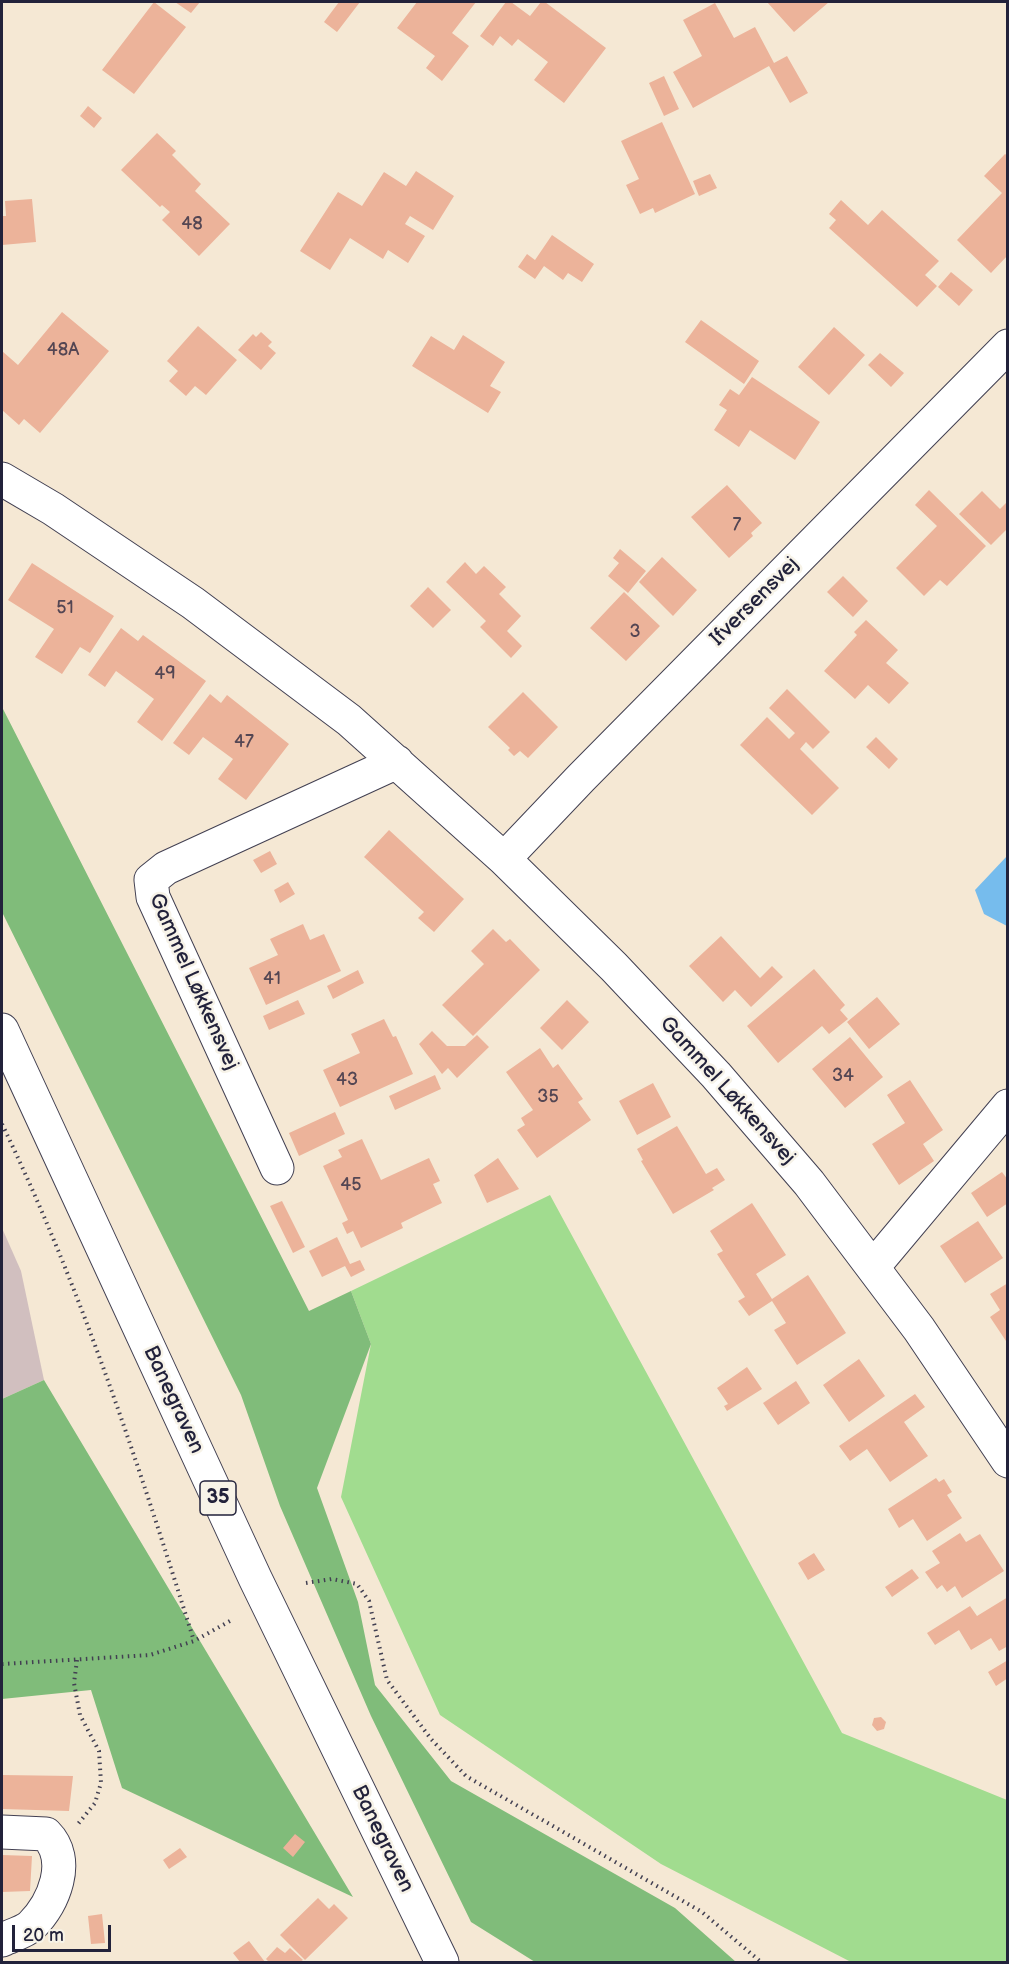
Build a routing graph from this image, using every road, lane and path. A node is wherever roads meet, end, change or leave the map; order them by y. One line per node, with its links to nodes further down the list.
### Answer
1 (1008, 346): 4 (street, Ifversensvej)
2 (2, 479): 3 (street, Gammel Løkkensvej)
3 (397, 762): 4 (street, Gammel Løkkensvej); 8 (street, Gammel Løkkensvej)
4 (504, 859): 9 (street, Gammel Løkkensvej)
5 (2, 1030): 19 (street, Banegraven / 35)
6 (1008, 1106): 9 (street)
7 (2, 1124): 13 (path)
8 (277, 1168)
9 (873, 1268): 10 (street, Gammel Løkkensvej)
10 (1008, 1461)
11 (306, 1583): 20 (path)
12 (230, 1621): 13 (path)
13 (194, 1641): 14 (path)
14 (77, 1660): 15 (path); 17 (path)
15 (2, 1664)
16 (2, 1832): 17 (street)
17 (54, 1843): 18 (street)
18 (2, 1940)
19 (442, 1962)
20 (761, 1962)

